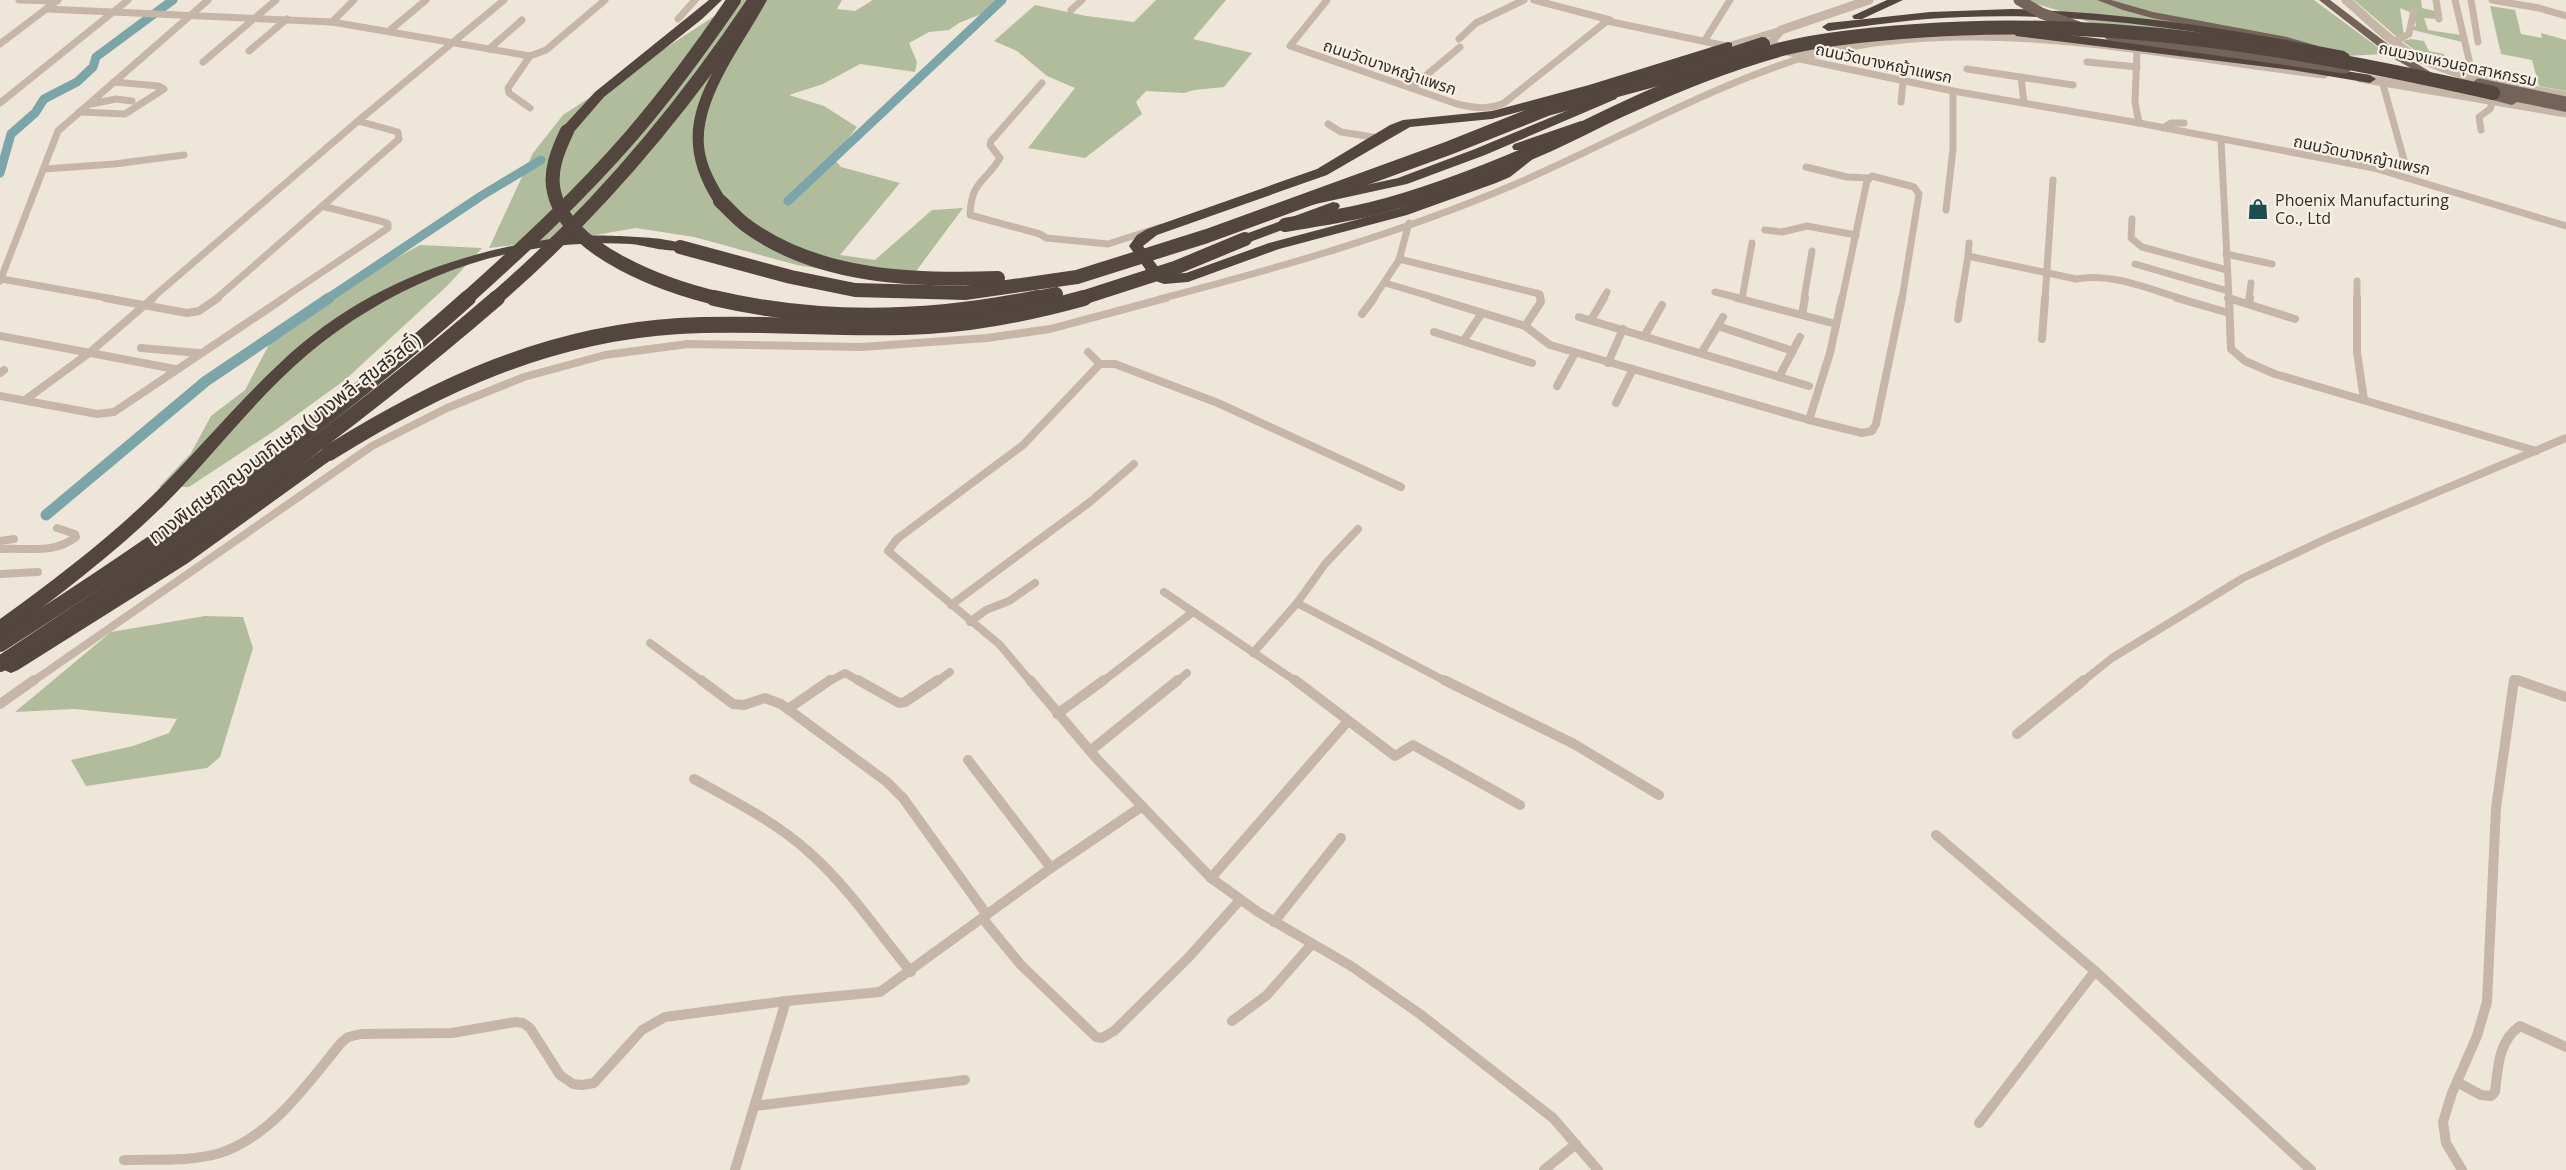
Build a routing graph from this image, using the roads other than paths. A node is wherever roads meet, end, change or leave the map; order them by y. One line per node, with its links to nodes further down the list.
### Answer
1 (19, 0): 31 (street)
2 (128, 0): 36 (street)
3 (208, 0): 37 (street)
4 (276, 0): 39 (street)
5 (354, 0): 45 (street)
6 (426, 0): 48 (street)
7 (504, 0): 53 (street)
8 (605, 0): 64 (street)
9 (695, 0): 40 (street)
10 (716, 0): 119 (highway, bridge)
11 (734, 0): 198 (highway, ทางพิเศษกาญจนาภิเษก (บางพลี-สุขสวัสดิ์), bridge)
12 (755, 0): 201 (highway, ทางพิเศษกาญจนาภิเษก (บางพลี-สุขสวัสดิ์), bridge)
13 (760, 0): 110 (highway, bridge)
14 (1082, 0): 34 (street)
15 (1327, 0): 78 (street, ถนนวัดบางหญ้าแพรก)
16 (1524, 0): 78 (street)
17 (1534, 0): 44 (street)
18 (1730, 0): 51 (street)
19 (1869, 0): 47 (street)
20 (1897, 0): 46 (highway)
21 (2019, 0): 80 (main road, ถนนวงแหวนอุตสาหกรรม, bridge)
22 (2102, 0): 63 (main road, ถนนวงแหวนอุตสาหกรรม)
23 (2324, 0): 84 (main road)
24 (2335, 0): 62 (main road)
25 (2346, 0): 52 (street)
26 (2436, 0): 42 (street)
27 (2455, 0): 70 (street)
28 (2471, 0): 54 (street)
29 (2492, 0): 32 (street)
30 (2538, 0): 32 (street)
31 (57, 1): 33 (street)
32 (2539, 8): 38 (street)
33 (46, 9): 36 (street); 50 (street)
34 (1071, 10)
35 (2414, 10): 52 (street)
36 (115, 11): 37 (street); 86 (street)
37 (191, 14): 39 (street); 74 (street)
38 (2566, 16)
39 (257, 17): 41 (street); 66 (street)
40 (678, 18)
41 (287, 19): 45 (street); 59 (street)
42 (2439, 19)
43 (522, 20): 57 (street)
44 (1613, 21): 51 (street); 78 (street, ถนนวัดบางหญ้าแพรก)
45 (332, 22): 48 (street)
46 (1828, 27): 63 (highway, bridge); 110 (highway, bridge)
47 (1781, 30): 56 (street); 60 (street)
48 (389, 31): 53 (street)
49 (0, 32): 50 (street)
50 (15, 33): 55 (street)
51 (1705, 40): 56 (street)
52 (2395, 40): 62 (street)
53 (454, 42): 57 (street); 94 (street)
54 (2478, 42)
55 (0, 44)
56 (1728, 46): 68 (street); 100 (highway)
57 (489, 49): 64 (street)
58 (1786, 49): 73 (highway, bridge); 80 (highway, bridge); 92 (highway, bridge)
59 (249, 51)
60 (1827, 51): 61 (street); 65 (street)
61 (2137, 52): 69 (street); 73 (street)
62 (2408, 52): 81 (street)
63 (2344, 55): 85 (main road, ถนนวงแหวนอุตสาหกรรม, bridge)
64 (530, 56): 89 (street)
65 (1798, 59): 68 (street, ถนนวัดบางหญ้าแพรก); 76 (street, ถนนวัดบางหญ้าแพรก)
66 (203, 62)
67 (2087, 62): 69 (street)
68 (1772, 66): 113 (street, ถนนวัดบางหญ้าแพรก)
69 (2137, 67): 95 (street)
70 (2471, 68)
71 (1967, 69): 72 (street)
72 (2021, 77): 77 (street); 87 (street)
73 (2376, 80): 80 (street); 105 (street)
74 (114, 82): 88 (street); 91 (street)
75 (1042, 82): 115 (street)
76 (1903, 82): 79 (street, ถนนวัดบางหญ้าแพรก); 83 (street)
77 (2073, 85)
78 (1411, 88)
79 (1953, 91): 87 (street, ถนนวัดบางหญ้าแพรก); 111 (street)
80 (2493, 96): 84 (street); 90 (main road, ถนนวงแหวนอุตสาหกรรม); 99 (street)
81 (2566, 96)
82 (132, 101): 88 (street)
83 (1901, 102)
84 (2512, 102): 93 (street)
85 (2566, 102)
86 (0, 103)
87 (2024, 103): 95 (street, ถนนวัดบางหญ้าแพรก)
88 (88, 105): 91 (street)
89 (530, 108)
90 (2566, 109)
91 (80, 112): 106 (street)
92 (1613, 113): 102 (highway, bridge); 114 (highway, bridge)
93 (2566, 113)
94 (358, 122): 109 (street); 138 (street)
95 (2139, 123): 98 (street, ถนนวัดบางหญ้าแพรก)
96 (2184, 123): 98 (street)
97 (1328, 124): 100 (street)
98 (2163, 128): 101 (street, ถนนวัดบางหญ้าแพรก)
99 (2481, 130)
100 (1379, 138): 115 (highway)
101 (2221, 140): 116 (street, ถนนวัดบางหญ้าแพรก); 123 (street)
102 (1537, 150): 114 (highway, bridge); 115 (highway, bridge)
103 (184, 155): 106 (street)
104 (1806, 167): 107 (street)
105 (2406, 167)
106 (45, 169): 130 (street)
107 (1869, 178): 118 (street); 179 (street)
108 (2053, 180): 129 (street)
109 (322, 206): 138 (street); 165 (street)
110 (1286, 206): 197 (highway, bridge)
111 (1946, 210)
112 (2132, 219): 128 (street)
113 (1409, 223): 125 (street); 206 (street, ถนนวัดบางหญ้าแพรก)
114 (1285, 225): 119 (highway)
115 (1171, 226)
116 (2566, 226)
117 (1765, 230): 118 (street)
118 (1856, 235): 150 (street)
119 (1245, 239): 202 (highway, bridge)
120 (1752, 243): 137 (street)
121 (1969, 243): 124 (street)
122 (1812, 251): 144 (street)
123 (2226, 254): 127 (street); 128 (street)
124 (1968, 256): 129 (street); 147 (street)
125 (1399, 260): 132 (street); 151 (street)
126 (2135, 264): 136 (street)
127 (2272, 264)
128 (2227, 270): 136 (street)
129 (2045, 273): 143 (street); 158 (street)
130 (1, 280): 138 (street)
131 (2357, 281): 177 (street)
132 (1385, 283): 141 (street); 142 (street)
133 (2251, 283): 139 (street)
134 (1607, 292): 149 (street)
135 (1715, 292): 137 (street)
136 (2228, 294): 139 (street); 143 (street)
137 (1742, 299): 144 (street)
138 (143, 304): 162 (street)
139 (2249, 304): 148 (street)
140 (1662, 305): 155 (street)
141 (1482, 313): 151 (street); 159 (street)
142 (1362, 314)
143 (2229, 314): 177 (street)
144 (1802, 315): 150 (street)
145 (1579, 317): 149 (street)
146 (1723, 317): 152 (street)
147 (1958, 319)
148 (2295, 319)
149 (1591, 320): 153 (street)
150 (1836, 324): 179 (street)
151 (1525, 326): 166 (street)
152 (1718, 326): 161 (street); 164 (street)
153 (1623, 329): 155 (street); 168 (street)
154 (1434, 332): 159 (street)
155 (1645, 335): 164 (street)
156 (0, 336): 162 (street)
157 (1800, 337): 161 (street)
158 (2042, 339)
159 (1464, 340): 167 (street)
160 (141, 348): 165 (street)
161 (1793, 351): 172 (street)
162 (89, 352): 170 (street); 176 (street)
163 (1088, 352): 169 (street)
164 (1702, 352): 172 (street)
165 (199, 353): 170 (street)
166 (1575, 353): 168 (street); 173 (street)
167 (1532, 363)
168 (1608, 363): 171 (street)
169 (1100, 364): 183 (street); 194 (street)
170 (175, 369): 176 (street)
171 (1633, 369): 178 (street); 179 (street)
172 (1779, 377): 174 (street)
173 (1557, 386)
174 (1809, 386)
175 (0, 396): 176 (street)
176 (25, 400)
177 (2364, 400): 181 (street)
178 (1616, 403)
179 (1809, 420)
180 (2566, 438): 181 (street)
181 (2536, 451): 210 (street)
182 (1134, 464): 194 (street)
183 (1401, 487)
184 (57, 528): 188 (street)
185 (1358, 529): 193 (street)
186 (14, 539): 187 (street)
187 (0, 541)
188 (0, 549)
189 (38, 572): 190 (street)
190 (0, 573)
191 (1035, 583): 196 (street)
192 (1164, 592): 195 (street)
193 (1297, 603): 200 (street); 214 (street)
194 (951, 605): 196 (street)
195 (1193, 612): 200 (street); 208 (street)
196 (970, 622): 208 (street)
197 (0, 629)
198 (0, 644)
199 (650, 644): 207 (street)
200 (1253, 653): 209 (street)
201 (0, 664)
202 (0, 672)
203 (950, 672): 207 (street)
204 (1187, 673): 211 (street)
205 (2566, 697): 231 (street)
206 (0, 704)
207 (788, 709): 222 (street)
208 (1057, 714): 211 (street)
209 (1348, 721): 215 (street); 220 (street)
210 (2017, 734)
211 (1090, 752): 216 (street)
212 (968, 760): 219 (street)
213 (694, 779): 226 (street)
214 (1659, 795)
215 (1520, 805)
216 (1141, 807): 219 (street); 220 (street)
217 (1936, 835): 225 (street)
218 (1341, 838): 223 (street)
219 (1051, 868): 222 (street)
220 (1210, 878): 221 (street)
221 (1240, 900): 222 (street); 223 (street)
222 (985, 917): 226 (street)
223 (1274, 922): 224 (street)
224 (1312, 944): 228 (street); 234 (street)
225 (2095, 971): 233 (street); 239 (street)
226 (911, 972): 227 (street)
227 (786, 1001): 232 (street); 235 (street)
228 (1232, 1021)
229 (2566, 1047): 231 (street)
230 (965, 1080): 232 (street)
231 (2457, 1082): 240 (street)
232 (755, 1106): 236 (street)
233 (1979, 1123)
234 (1576, 1144): 237 (street); 238 (street)
235 (124, 1160)
236 (735, 1170)
237 (1544, 1170)
238 (1598, 1170)
239 (2312, 1170)
240 (2462, 1170)

